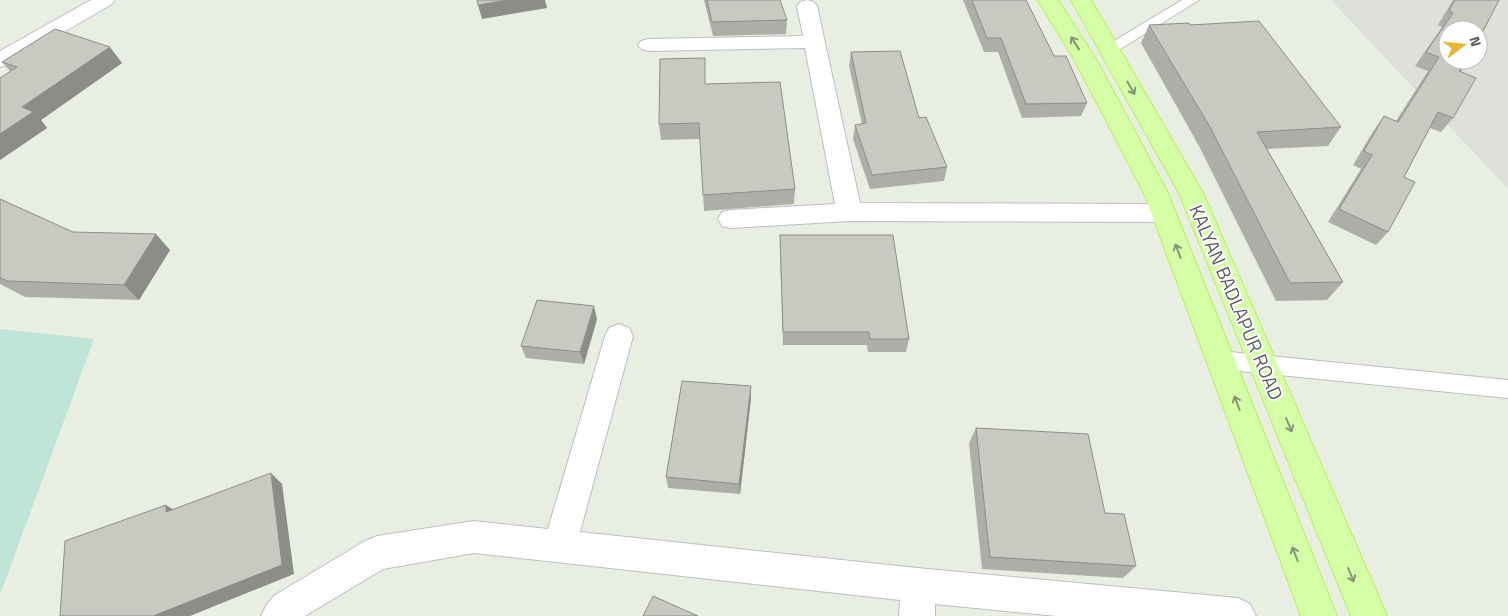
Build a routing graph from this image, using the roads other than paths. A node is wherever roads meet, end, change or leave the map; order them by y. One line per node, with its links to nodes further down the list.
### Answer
1 (105, 0): 9 (street)
2 (1048, 0): 11 (main road, KALYAN BADLAPUR ROAD, one-way to 2)
3 (1081, 0): 8 (main road, KALYAN BADLAPUR ROAD)
4 (1192, 0): 8 (lane)
5 (807, 6): 6 (street)
6 (813, 42): 7 (street); 10 (street)
7 (648, 45)
8 (1109, 50): 15 (main road, KALYAN BADLAPUR ROAD, one-way to 15)
9 (0, 60)
10 (849, 212): 11 (street); 12 (street)
11 (1163, 213): 14 (main road, KALYAN BADLAPUR ROAD, one-way to 11)
12 (731, 219)
13 (619, 336): 17 (street)
14 (1220, 360): 15 (lane); 21 (main road, KALYAN BADLAPUR ROAD, one-way to 14)
15 (1264, 365): 16 (lane); 22 (main road, KALYAN BADLAPUR ROAD, one-way to 22)
16 (1508, 389)
17 (559, 546): 18 (street); 19 (street)
18 (917, 600): 20 (street)
19 (279, 616)
20 (1238, 616)
21 (1320, 616)
22 (1369, 616)

